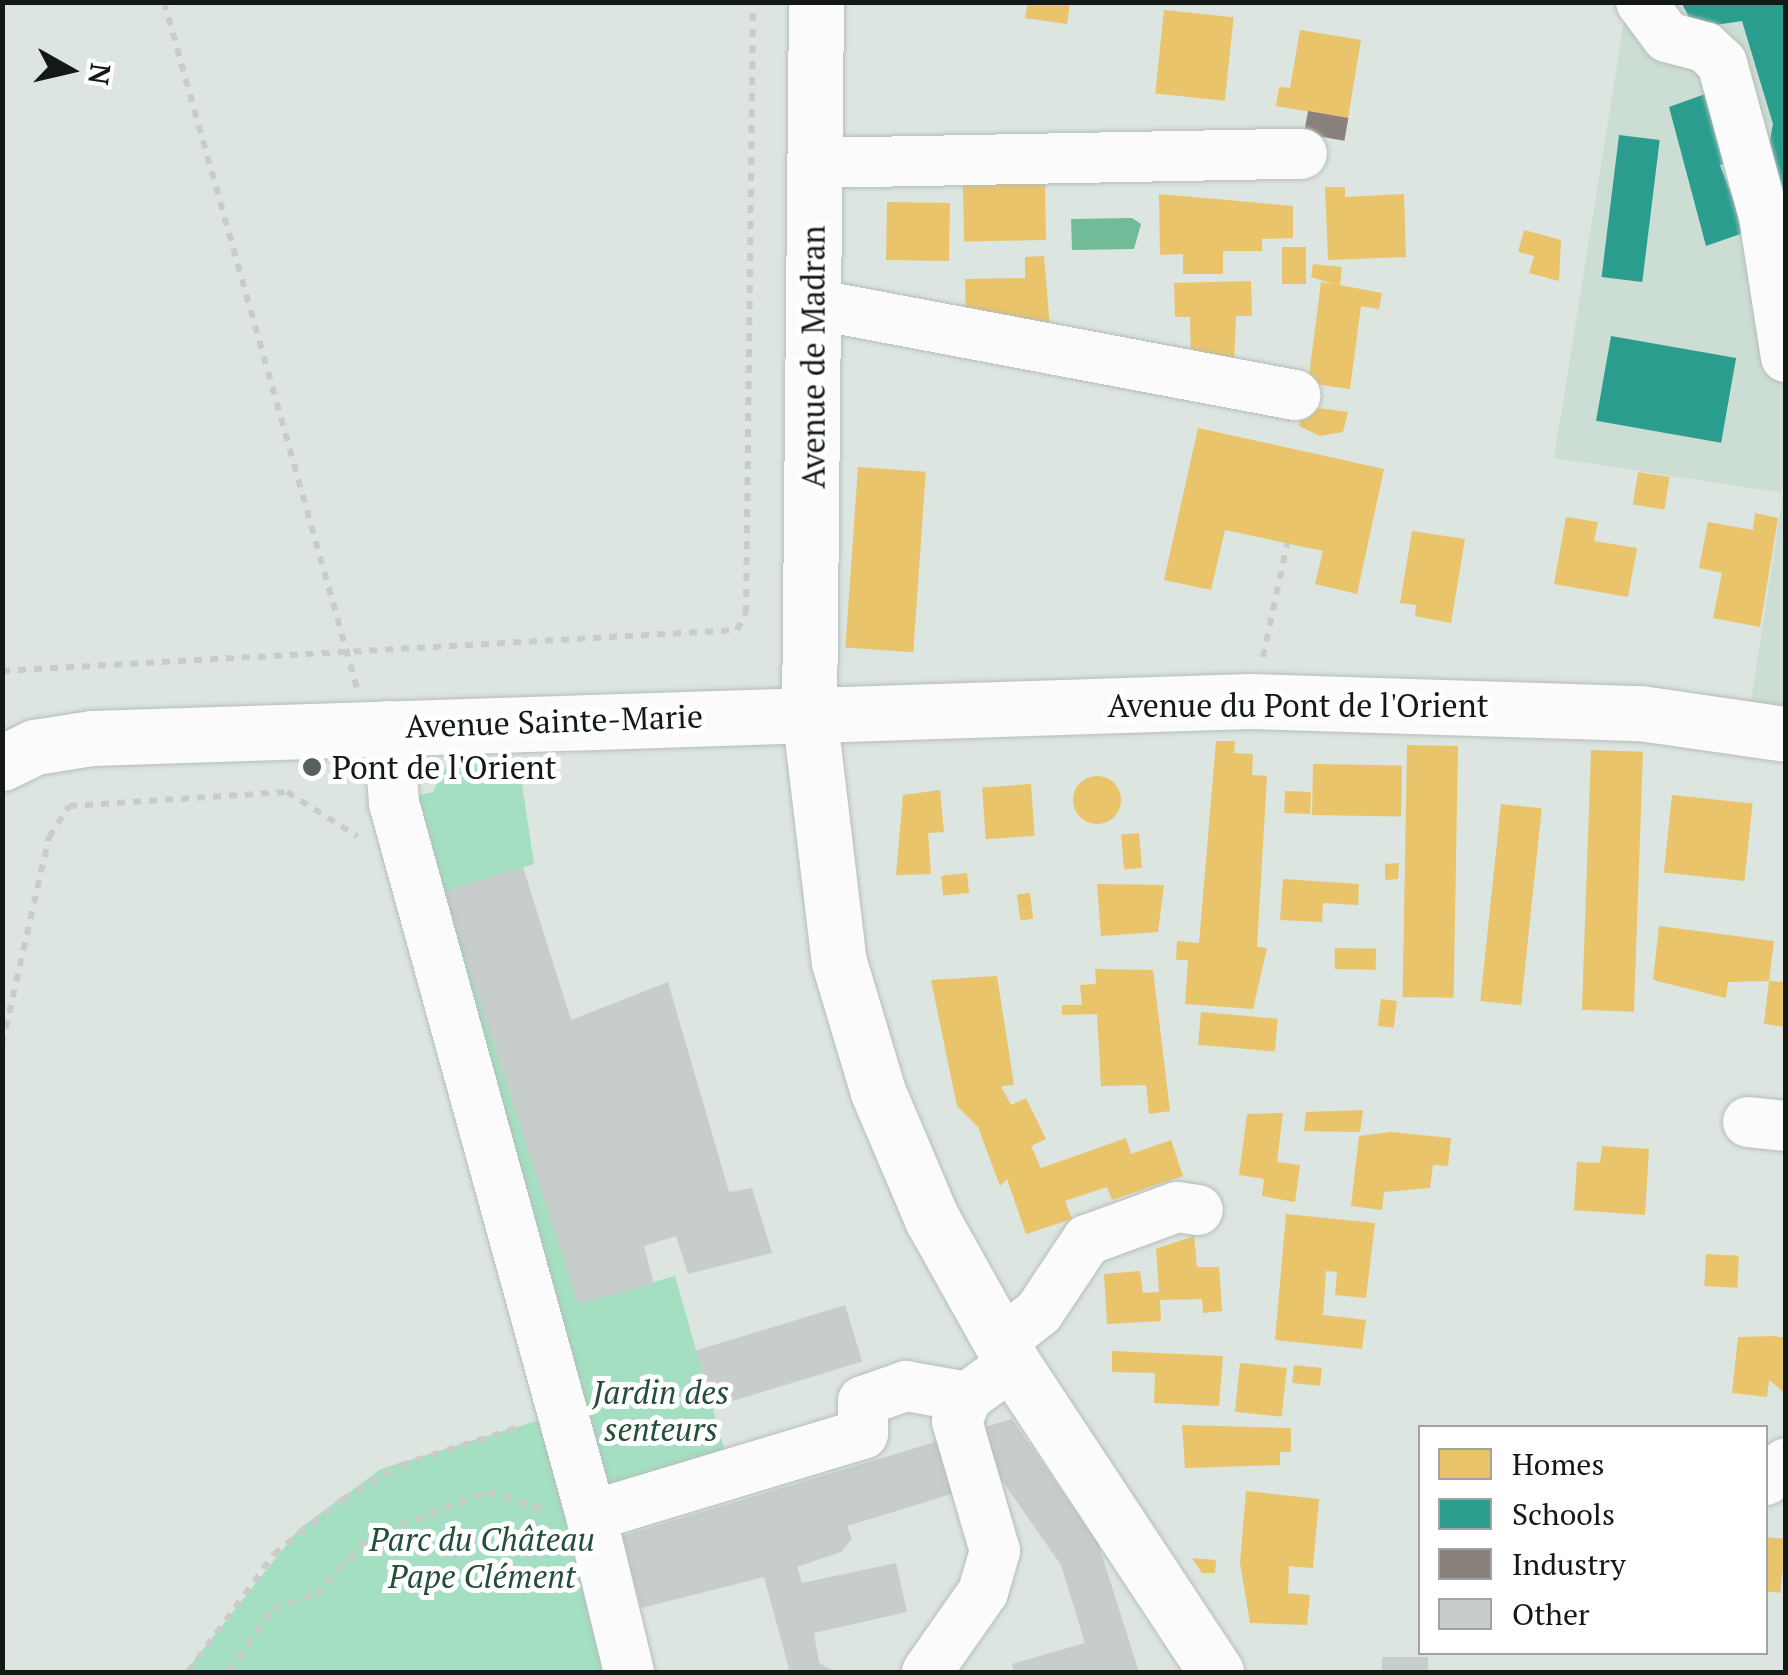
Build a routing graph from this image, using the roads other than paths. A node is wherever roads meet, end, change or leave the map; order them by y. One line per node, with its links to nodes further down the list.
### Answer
1 (816, 2): 4 (main road, Avenue de Madran)
2 (1641, 2): 6 (street)
3 (1302, 154): 4 (street)
4 (814, 163): 5 (main road, Avenue de Madran)
5 (813, 304): 7 (street); 8 (main road, Avenue de Madran)
6 (1786, 357)
7 (1295, 396)
8 (810, 712): 9 (main road, Avenue Sainte-Marie); 10 (main road, Avenue du Pont de l'Orient); 13 (main road, Avenue de Madran)
9 (388, 726): 11 (main road, Avenue Sainte-Marie); 15 (street)
10 (1786, 734)
11 (2, 764)
12 (1198, 1210): 13 (street)
13 (1007, 1353): 14 (street); 18 (main road, Avenue de Madran)
14 (967, 1396): 15 (street); 17 (street)
15 (591, 1516): 16 (street)
16 (638, 1665)
17 (926, 1672)
18 (1216, 1672)

